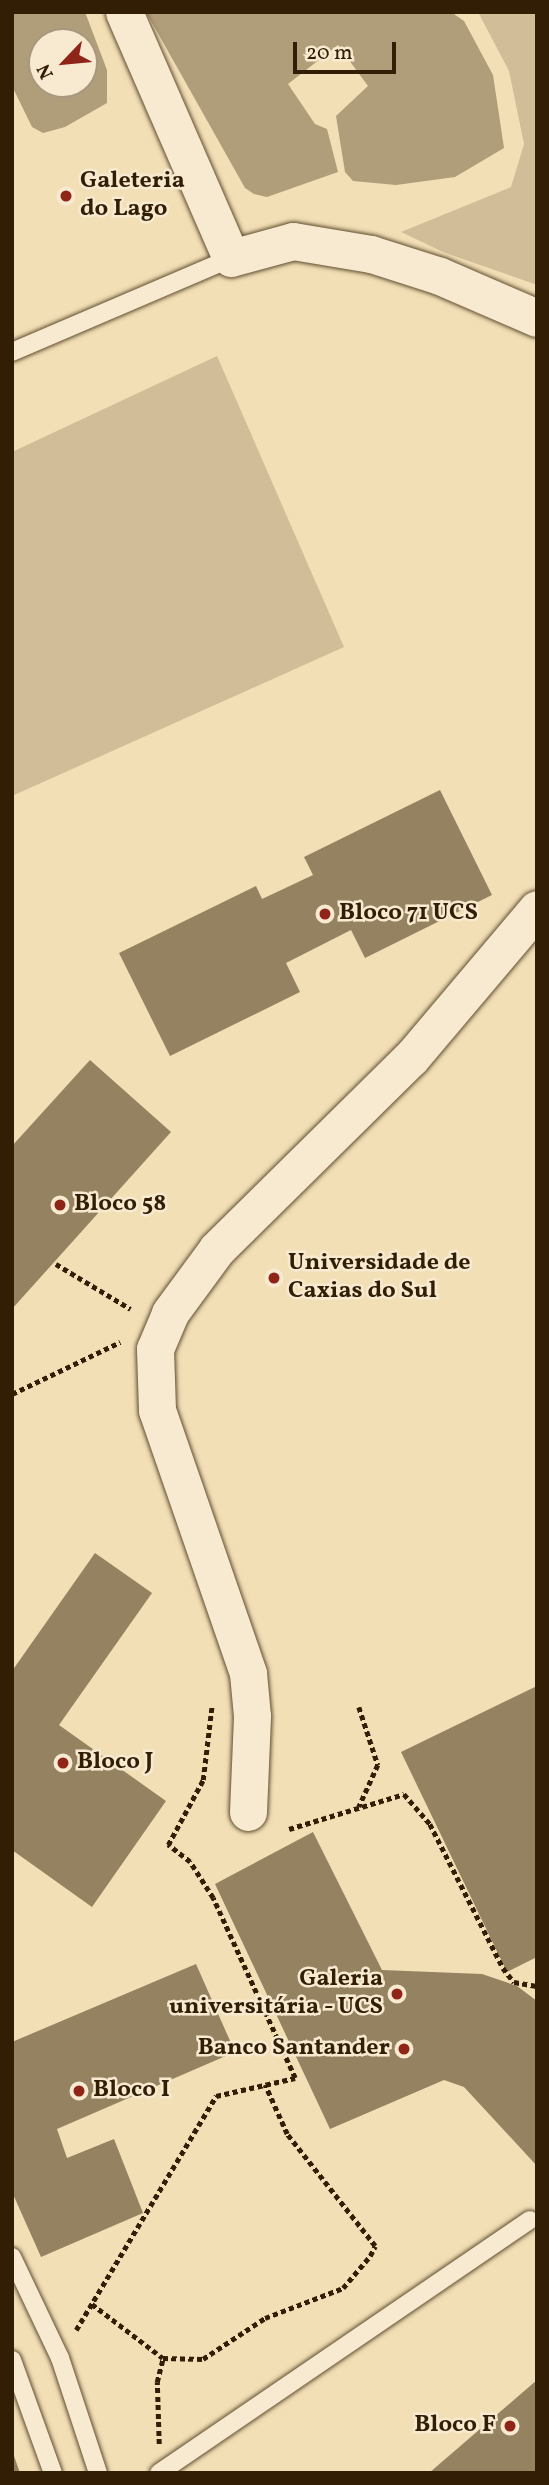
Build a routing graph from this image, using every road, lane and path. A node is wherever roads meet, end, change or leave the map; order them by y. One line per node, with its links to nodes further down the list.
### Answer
1 (124, 12): 2 (street)
2 (231, 258): 3 (street); 4 (lane)
3 (537, 318)
4 (12, 352)
5 (537, 909): 13 (street)
6 (56, 1264): 7 (path)
7 (131, 1317)
8 (130, 1338): 9 (path)
9 (12, 1394)
10 (213, 1700): 16 (path)
11 (359, 1707): 12 (path)
12 (359, 1807): 14 (path); 15 (path)
13 (248, 1812)
14 (289, 1829)
15 (537, 1986)
16 (265, 2085): 19 (path); 21 (path)
17 (530, 2220): 24 (lane)
18 (12, 2257): 20 (lane)
19 (92, 2304): 20 (path); 21 (path)
20 (60, 2358): 26 (lane)
21 (163, 2358): 23 (path)
22 (12, 2360): 25 (lane)
23 (159, 2447)
24 (168, 2470)
25 (53, 2473)
26 (98, 2473)

